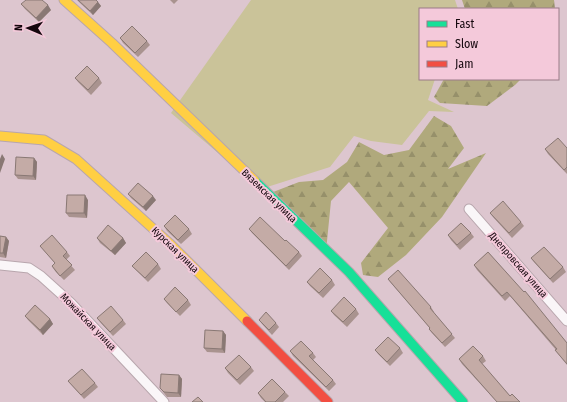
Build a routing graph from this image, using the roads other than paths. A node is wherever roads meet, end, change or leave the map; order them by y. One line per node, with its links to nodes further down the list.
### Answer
1 (64, 0): 8 (street, Вяземская улица)
2 (0, 136): 7 (street, Курская улица)
3 (469, 209): 5 (street, Днепровская улица)
4 (0, 264): 6 (street, Можайская улица)
5 (567, 321)
6 (164, 402)
7 (328, 402)
8 (464, 402)

